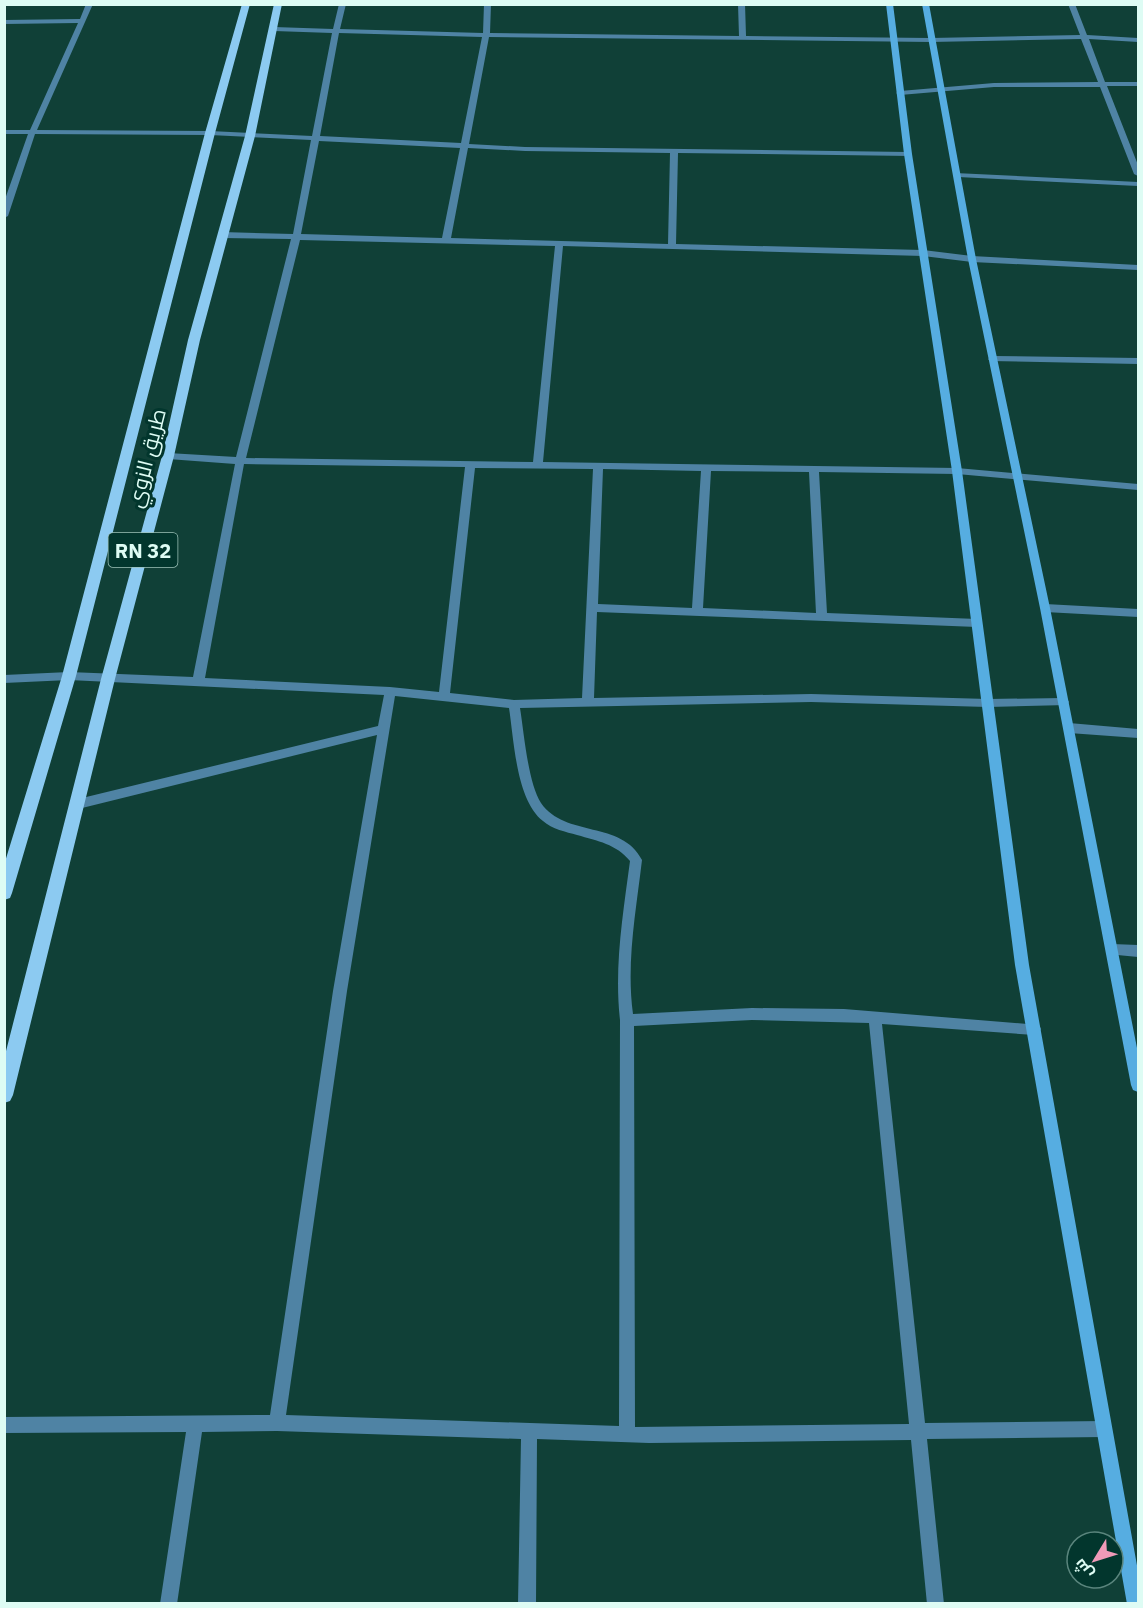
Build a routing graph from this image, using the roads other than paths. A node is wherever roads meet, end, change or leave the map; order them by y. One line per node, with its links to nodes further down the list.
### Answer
1 (90, 4): 10 (street)
2 (246, 4): 26 (main road, طريق الزوي / RN 32)
3 (278, 4): 12 (main road, طريق الزوي / RN 32)
4 (344, 4): 13 (street)
5 (489, 4): 14 (street)
6 (741, 4): 16 (street)
7 (889, 4): 17 (street)
8 (926, 4): 18 (street)
9 (1071, 4): 15 (street)
10 (83, 21): 11 (street); 25 (street)
11 (4, 22)
12 (274, 28): 13 (street); 27 (main road, طريق الزوي / RN 32)
13 (336, 32): 14 (street); 28 (street)
14 (486, 35): 16 (street); 29 (street)
15 (1084, 37): 18 (street); 19 (street); 20 (street)
16 (743, 38): 17 (street)
17 (894, 39): 18 (street); 23 (street)
18 (931, 40): 22 (street)
19 (1138, 40)
20 (1102, 83): 21 (street); 22 (street); 32 (street)
21 (1138, 84)
22 (941, 90): 23 (street); 33 (street)
23 (900, 93): 31 (street)
24 (4, 132): 25 (street)
25 (32, 133): 26 (street); 35 (street)
26 (210, 133): 27 (street); 62 (main road, طريق الزوي / RN 32)
27 (250, 136): 28 (street); 36 (main road, طريق الزوي / RN 32)
28 (314, 140): 29 (street); 37 (street)
29 (466, 147): 30 (street); 38 (street)
30 (674, 151): 31 (street); 40 (street)
31 (908, 154): 41 (street)
32 (1138, 174)
33 (958, 175): 34 (street); 42 (street)
34 (1138, 184)
35 (4, 216)
36 (222, 235): 37 (street); 46 (main road, طريق الزوي / RN 32)
37 (296, 238): 38 (street); 47 (street)
38 (446, 241): 39 (street)
39 (559, 244): 40 (street); 49 (street)
40 (672, 247): 41 (street)
41 (923, 253): 42 (street); 53 (street)
42 (972, 259): 43 (street); 44 (street)
43 (1138, 267)
44 (993, 359): 45 (street); 54 (street)
45 (1138, 361)
46 (168, 456): 47 (street); 64 (main road, طريق الزوي / RN 32)
47 (240, 461): 48 (street); 65 (street)
48 (470, 464): 49 (street); 67 (street)
49 (538, 465): 50 (street)
50 (598, 466): 51 (street); 56 (street)
51 (706, 468): 52 (street); 58 (street)
52 (814, 469): 53 (street); 60 (street)
53 (957, 471): 54 (street); 61 (street)
54 (1018, 475): 55 (street); 57 (street)
55 (1138, 488)
56 (592, 608): 58 (street); 68 (street)
57 (1046, 608): 59 (street); 69 (street)
58 (697, 612): 60 (street)
59 (1138, 613)
60 (822, 617): 61 (street)
61 (977, 623): 70 (street)
62 (69, 676): 63 (street); 64 (street); 76 (main road, طريق الزوي / RN 32)
63 (4, 679)
64 (108, 679): 65 (street); 75 (main road, طريق الزوي / RN 32)
65 (198, 683): 66 (street)
66 (390, 691): 67 (street); 73 (street)
67 (444, 696): 71 (street)
68 (588, 702): 70 (street); 71 (street)
69 (1064, 702): 70 (street); 72 (street)
70 (988, 703): 81 (street)
71 (514, 704): 80 (street)
72 (1069, 728): 74 (street); 77 (street)
73 (384, 729): 75 (street); 84 (street)
74 (1138, 734)
75 (78, 804): 83 (main road, طريق الزوي / RN 32)
76 (4, 893)
77 (1112, 950): 78 (street); 82 (street)
78 (1138, 951)
79 (876, 1018): 80 (street); 81 (street); 89 (street)
80 (627, 1020): 90 (street)
81 (1034, 1029): 87 (street)
82 (1138, 1085)
83 (4, 1095)
84 (277, 1423): 86 (street); 88 (street)
85 (4, 1425): 86 (street)
86 (195, 1425): 91 (street)
87 (1104, 1429): 89 (street); 94 (street)
88 (530, 1431): 90 (street); 92 (street)
89 (918, 1431): 90 (street); 93 (street)
90 (627, 1434)
91 (168, 1604)
92 (527, 1604)
93 (936, 1604)
94 (1136, 1604)

